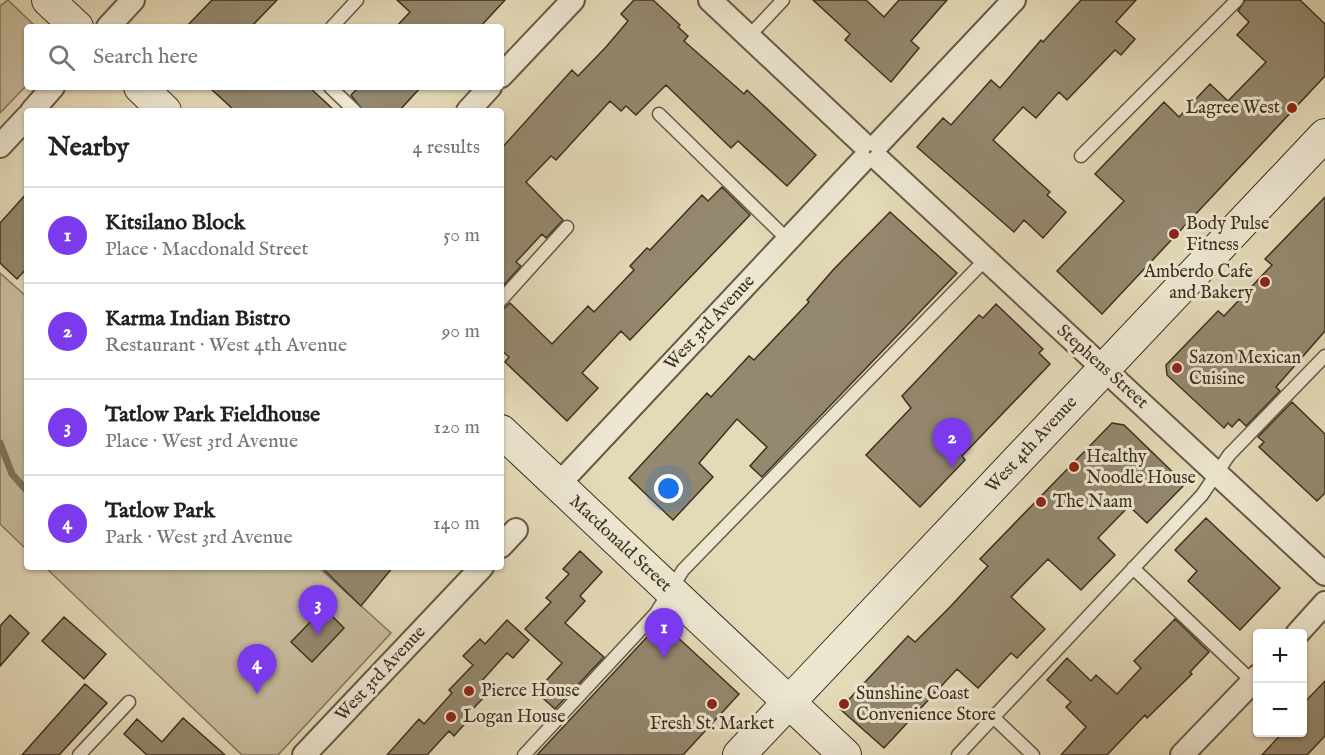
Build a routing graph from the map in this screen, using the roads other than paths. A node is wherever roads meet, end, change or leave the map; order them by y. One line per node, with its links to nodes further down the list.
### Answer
1 (48, 0): 9 (main road)
2 (133, 0): 10 (street)
3 (357, 0): 11 (lane)
4 (573, 0): 13 (street)
5 (711, 0): 12 (street, Stephens Street)
6 (783, 0): 12 (lane)
7 (1014, 0): 26 (street, West 3rd Avenue)
8 (1237, 0): 27 (lane)
9 (74, 24)
10 (111, 24)
11 (335, 24)
12 (749, 36): 26 (street, Stephens Street)
13 (504, 73)
14 (50, 90): 18 (street)
15 (143, 90): 19 (main road)
16 (333, 90): 20 (lane)
17 (487, 90): 21 (street)
18 (35, 108)
19 (162, 108)
20 (352, 108)
21 (471, 108)
22 (659, 114): 29 (lane)
23 (24, 120): 25 (street)
24 (1325, 135): 33 (main road, West 4th Avenue)
25 (0, 146)
26 (871, 152): 29 (street, West 3rd Avenue); 30 (street, Stephens Street)
27 (1082, 156)
28 (567, 227): 31 (lane)
29 (788, 240): 36 (street, West 3rd Avenue)
30 (985, 260): 33 (street, Stephens Street); 40 (lane)
31 (504, 297)
32 (1325, 356): 35 (lane)
33 (1104, 369): 35 (street, Stephens Street); 46 (main road, West 4th Avenue)
34 (504, 434): 36 (main road, Macdonald Street)
35 (1218, 473): 37 (lane); 39 (street, Stephens Street)
36 (558, 485): 40 (main road, Macdonald Street)
37 (1133, 568): 43 (lane); 47 (lane)
38 (479, 570): 49 (street, West 3rd Avenue)
39 (1325, 574)
40 (669, 590): 46 (main road, Macdonald Street); 50 (lane)
41 (1325, 603): 42 (street)
42 (1301, 629)
43 (1253, 677)
44 (1253, 681): 55 (street)
45 (129, 702): 48 (lane)
46 (788, 703): 51 (main road, West 4th Avenue); 52 (main road, Macdonald Street)
47 (993, 717): 53 (lane); 54 (lane)
48 (79, 755)
49 (304, 755)
50 (524, 755)
51 (739, 755)
52 (845, 755)
53 (958, 755)
54 (1033, 755)
55 (1182, 755)

